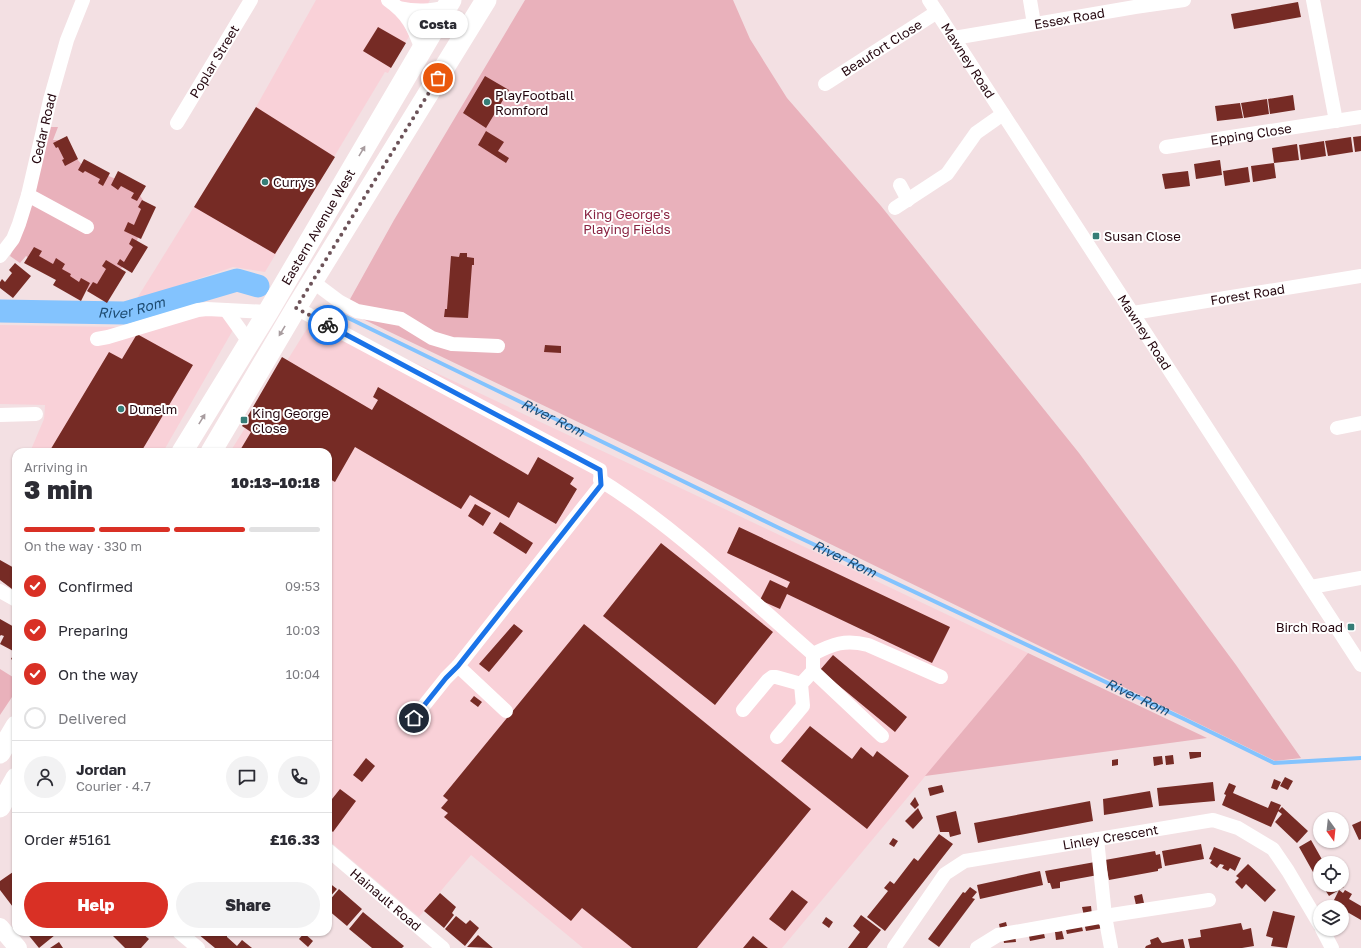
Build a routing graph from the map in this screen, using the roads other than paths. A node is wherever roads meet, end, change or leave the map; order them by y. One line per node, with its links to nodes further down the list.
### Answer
1 (83, 0): 22 (street, Cedar Road)
2 (251, 0): 19 (street, Poplar Street)
3 (486, 0): 28 (highway, Eastern Avenue West)
4 (929, 0): 11 (street, Mawney Road)
5 (1030, 0): 12 (street)
6 (1184, 0): 10 (street, Essex Road)
7 (1313, 0): 18 (street)
8 (450, 3): 9 (street); 14 (highway, Eastern Avenue West)
9 (394, 4): 14 (street)
10 (1135, 4): 12 (street, Essex Road)
11 (937, 12): 13 (street, Mawney Road); 15 (street, Beaufort Close)
12 (1034, 24): 13 (street, Essex Road)
13 (954, 38): 16 (street, Mawney Road)
14 (422, 50): 31 (highway, Eastern Avenue West, one-way to 14)
15 (825, 84)
16 (1003, 114): 23 (street); 32 (street, Mawney Road)
17 (1361, 117): 18 (street, Epping Close)
18 (1336, 121): 20 (street, Epping Close)
19 (177, 123)
20 (1166, 147)
21 (900, 185): 23 (street)
22 (28, 195): 25 (street); 26 (street, Cedar Road)
23 (908, 200): 24 (street)
24 (895, 208)
25 (87, 227)
26 (0, 256)
27 (1361, 276): 32 (street, Forest Road)
28 (312, 281): 29 (highway, Eastern Avenue West); 35 (street)
29 (296, 308): 41 (highway, Eastern Avenue West, one-way to 41); 42 (street)
30 (226, 310): 31 (street); 33 (street); 34 (street)
31 (268, 312): 34 (highway, Eastern Avenue West)
32 (1133, 313): 44 (street, Mawney Road)
33 (97, 339)
34 (249, 342): 40 (highway, Eastern Avenue West, one-way to 34)
35 (498, 346)
36 (36, 414): 37 (street)
37 (0, 415)
38 (1361, 423): 39 (street)
39 (1337, 428)
40 (184, 448)
41 (212, 448)
42 (600, 480): 47 (street); 49 (street)
43 (1361, 578): 44 (street)
44 (1311, 587): 48 (street, Mawney Road)
45 (0, 590): 46 (street)
46 (12, 598)
47 (813, 654): 50 (street); 51 (street)
48 (1361, 664)
49 (458, 666): 54 (street); 55 (street)
50 (813, 671): 52 (street); 57 (street)
51 (941, 677)
52 (802, 684): 53 (street); 58 (street)
53 (743, 710)
54 (506, 711)
55 (414, 718)
56 (12, 733): 59 (highway)
57 (882, 736)
58 (777, 737)
59 (0, 753)
60 (12, 785): 61 (highway)
61 (0, 807)
62 (1097, 839): 65 (street, Linley Crescent); 66 (street); 73 (street, Linley Crescent)
63 (332, 853): 72 (street, Hainault Road)
64 (1209, 900): 66 (street)
65 (1313, 913)
66 (1105, 916): 74 (street); 75 (street)
67 (0, 927): 70 (main road)
68 (184, 936): 71 (street)
69 (1326, 936): 76 (street)
70 (18, 948)
71 (198, 948)
72 (443, 948)
73 (894, 948)
74 (977, 948)
75 (1111, 948)
76 (1332, 948)

